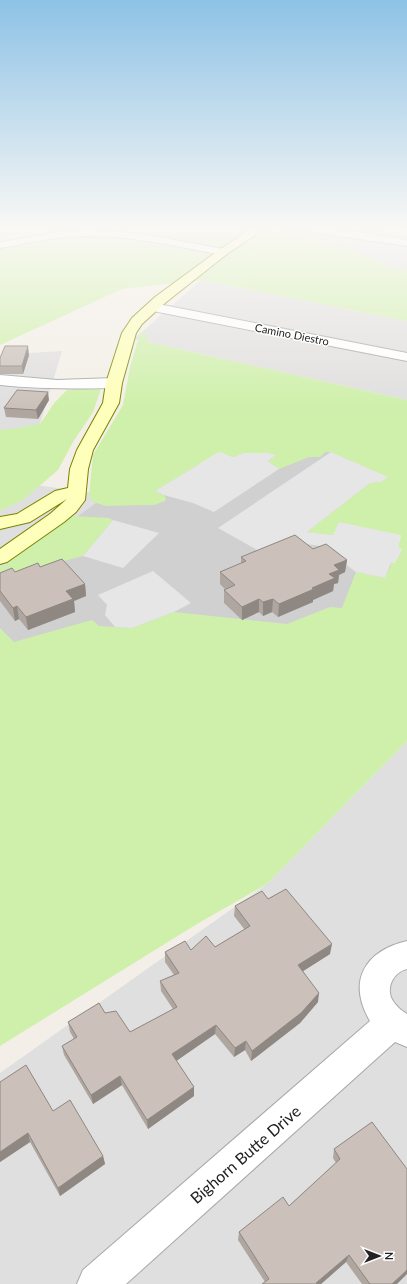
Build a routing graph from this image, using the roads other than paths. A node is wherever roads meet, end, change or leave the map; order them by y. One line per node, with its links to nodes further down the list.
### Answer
1 (178, 287): 2 (street)
2 (157, 303): 3 (street, Camino Diestro); 4 (street, Camino Diestro); 6 (street)
3 (407, 349)
4 (407, 357)
5 (0, 380): 6 (street)
6 (114, 382): 7 (street)
7 (76, 492): 8 (street); 9 (street)
8 (0, 523)
9 (0, 558)
10 (407, 956): 11 (street)
11 (399, 1027): 12 (street, Bighorn Butte Drive)
12 (97, 1284)

